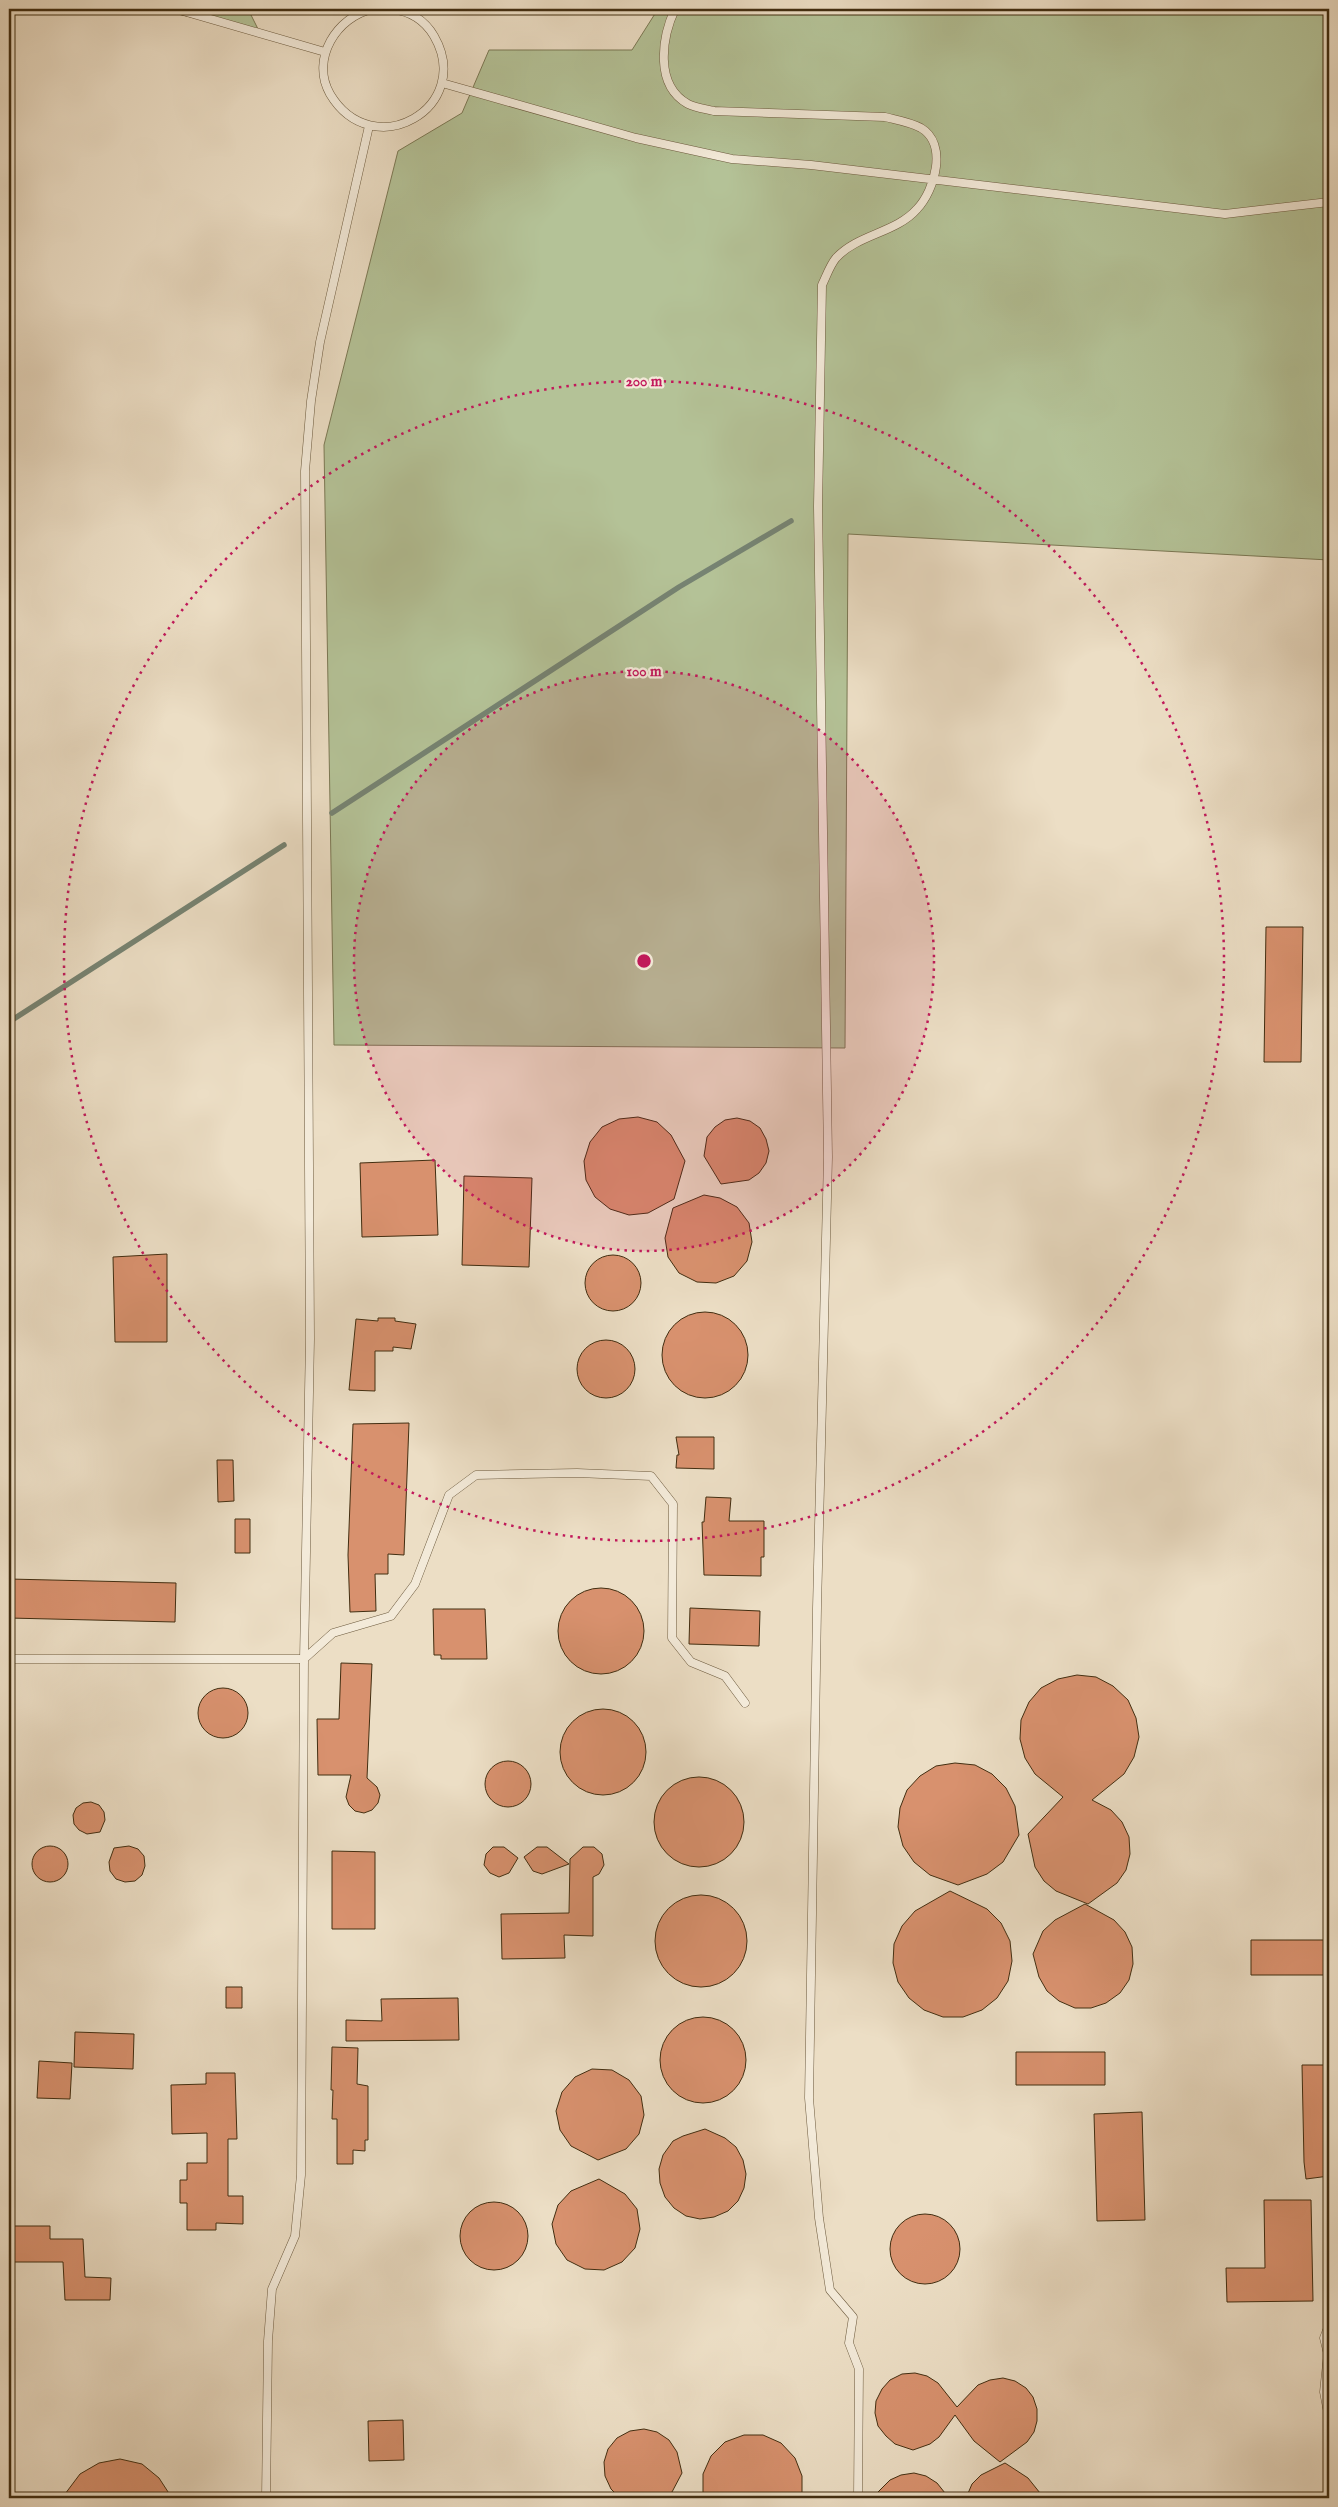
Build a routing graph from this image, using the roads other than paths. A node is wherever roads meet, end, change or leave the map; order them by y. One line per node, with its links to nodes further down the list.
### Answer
1 (176, 9): 6 (lane)
2 (373, 9): 6 (lane)
3 (391, 9): 5 (lane)
4 (675, 9): 9 (lane)
5 (407, 10): 7 (lane)
6 (326, 52): 8 (lane)
7 (442, 83): 8 (lane); 9 (lane)
8 (368, 126): 12 (lane)
9 (934, 181): 10 (lane); 17 (lane)
10 (1329, 202)
11 (9, 1659): 12 (lane)
12 (304, 1659): 13 (lane); 16 (lane)
13 (745, 1703)
14 (1329, 2325): 15 (lane)
15 (1329, 2418)
16 (266, 2498)
17 (858, 2498)

